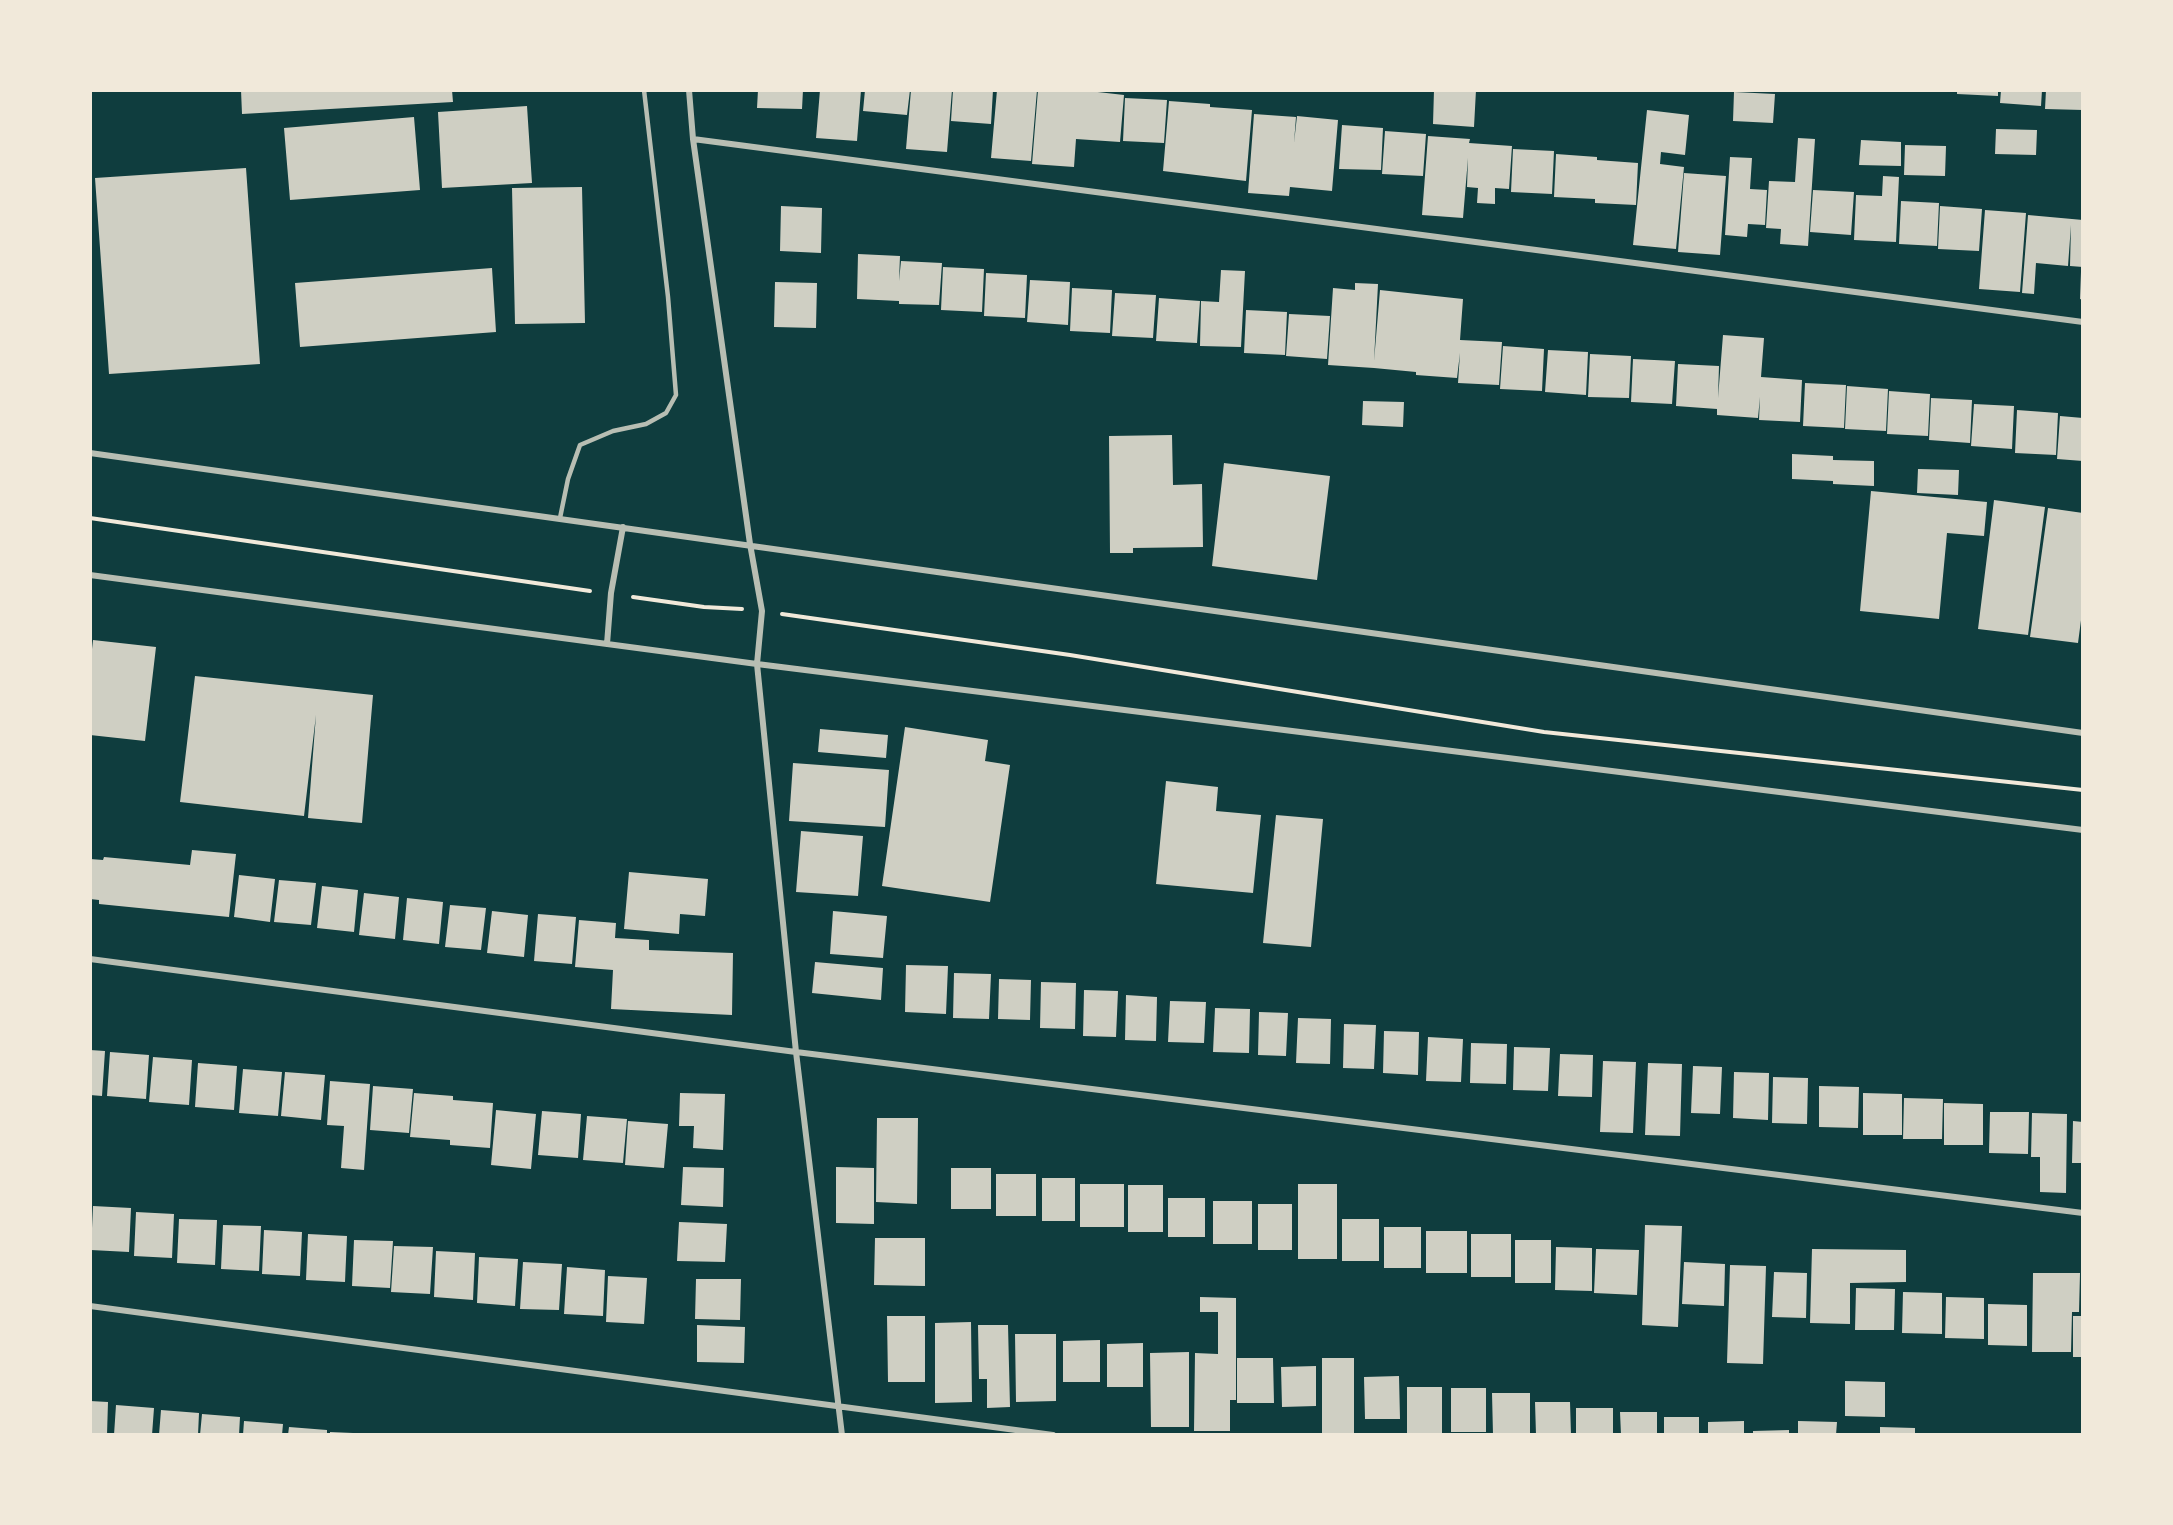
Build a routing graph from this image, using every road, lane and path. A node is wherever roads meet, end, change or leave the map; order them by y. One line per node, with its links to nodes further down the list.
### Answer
1 (644, 90): 7 (lane)
2 (689, 90): 3 (street)
3 (693, 139): 4 (street); 9 (street)
4 (2083, 322)
5 (90, 453): 7 (street)
6 (90, 518): 11 (path)
7 (560, 518): 8 (street)
8 (623, 527): 9 (street); 11 (street)
9 (750, 544): 12 (street); 15 (street)
10 (90, 575): 13 (street)
11 (611, 593): 12 (path); 13 (street)
12 (762, 611): 14 (street); 16 (path)
13 (607, 644): 14 (street)
14 (757, 664): 17 (street); 19 (street)
15 (2083, 733)
16 (2083, 790)
17 (2083, 830)
18 (90, 958): 19 (street)
19 (796, 1052): 20 (street); 22 (street)
20 (2083, 1213)
21 (90, 1306): 22 (street)
22 (839, 1407): 23 (street); 24 (street)
23 (842, 1435)
24 (1053, 1435)

